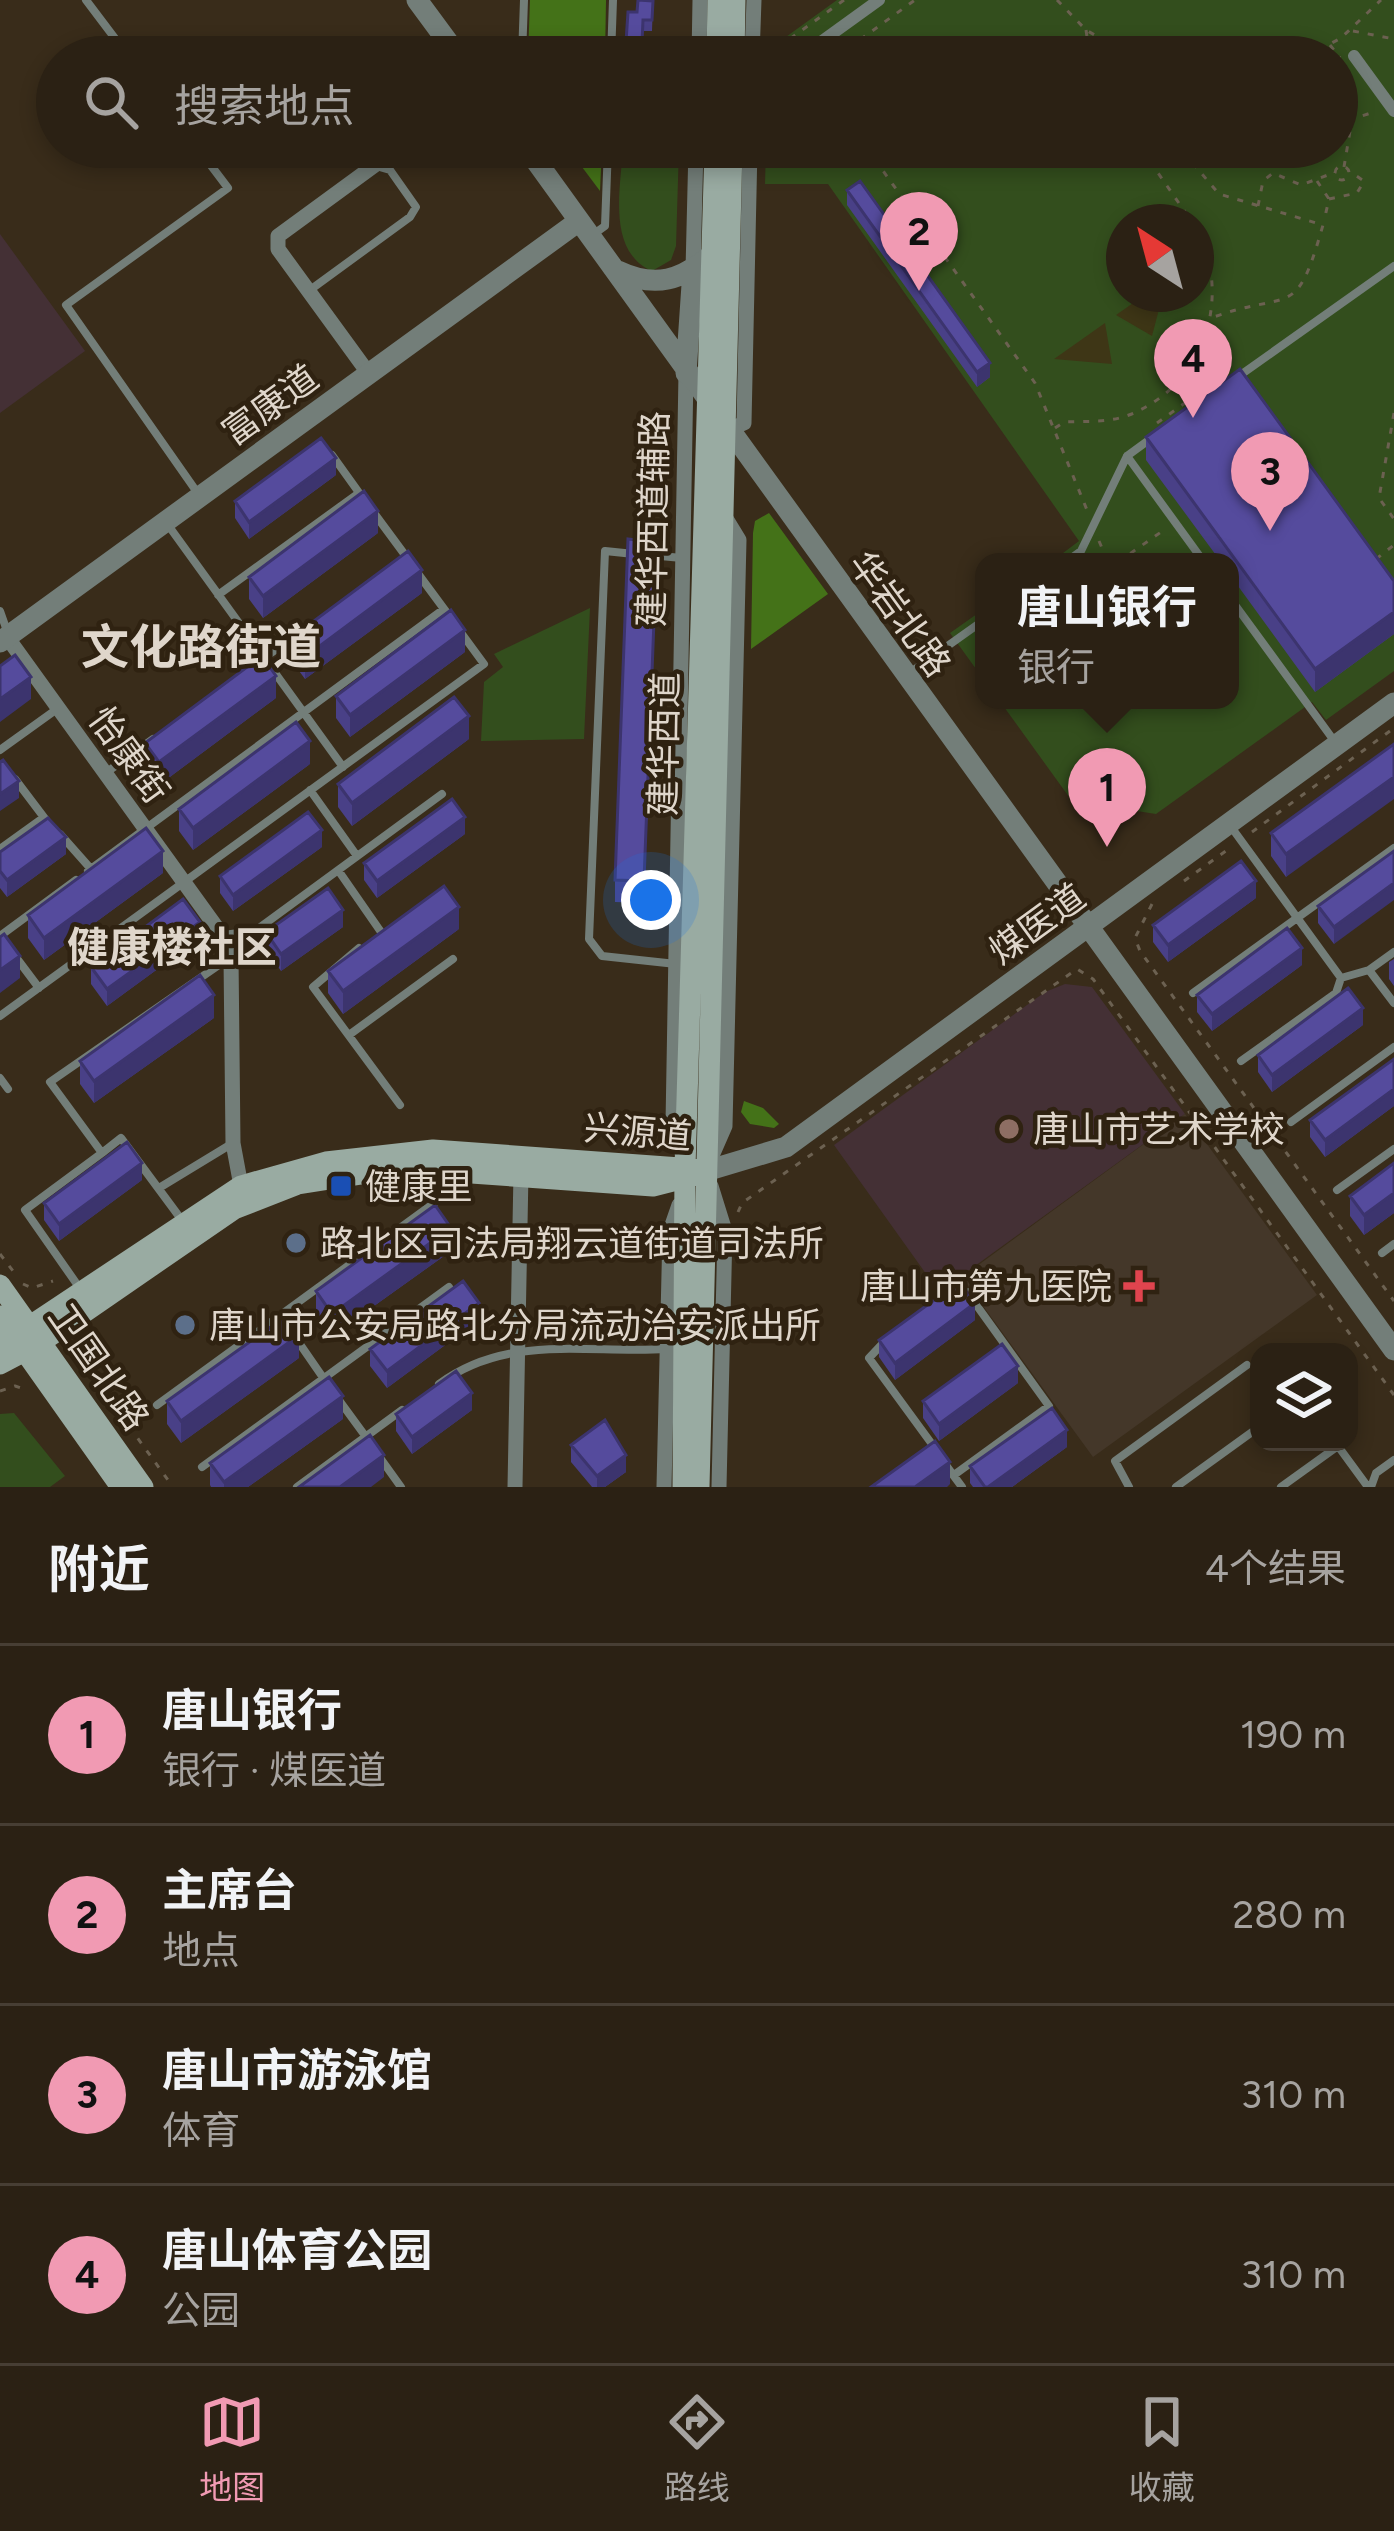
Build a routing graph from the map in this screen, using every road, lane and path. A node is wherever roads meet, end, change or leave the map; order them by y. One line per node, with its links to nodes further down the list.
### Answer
1 (86, 0): 16 (lane)
2 (417, 0): 17 (street)
3 (524, 0): 18 (lane)
4 (613, 0): 19 (lane)
5 (700, 0): 20 (street)
6 (718, 0): 21 (main road)
7 (735, 0): 22 (main road)
8 (754, 0): 23 (street)
9 (844, 0): 24 (path)
10 (880, 0): 25 (street)
11 (914, 0): 26 (path)
12 (1057, 0): 14 (path)
13 (1381, 0): 15 (path)
14 (1086, 30): 27 (path); 28 (path)
15 (1351, 30): 29 (path); 30 (path)
16 (113, 36)
17 (444, 36)
18 (523, 36)
19 (612, 36)
20 (699, 36)
21 (717, 36)
22 (734, 36)
23 (753, 36)
24 (794, 36)
25 (829, 36)
26 (865, 36)
27 (1087, 36)
28 (1096, 36)
29 (1341, 36)
30 (1394, 39)
31 (1358, 62): 32 (street)
32 (1394, 111): 33 (path)
33 (1358, 116)
34 (213, 168): 74 (lane)
35 (371, 168): 58 (street)
36 (384, 168): 58 (lane)
37 (541, 168): 53 (street, 华岩北路)
38 (607, 168): 53 (lane)
39 (695, 168): 57 (street)
40 (715, 168): 54 (main road, 建华西道)
41 (732, 168): 69 (main road, 建华西道)
42 (750, 168): 69 (street, 建华西道辅路)
43 (881, 168): 67 (path)
44 (1155, 168): 50 (path)
45 (1196, 168): 51 (path)
46 (1347, 169): 47 (path); 47 (path); 49 (path)
47 (1336, 172): 48 (path)
48 (1316, 180): 49 (path); 51 (path)
49 (1329, 199): 52 (path)
50 (1179, 204)
51 (1257, 208): 52 (path)
52 (1323, 225): 60 (path)
53 (584, 229): 56 (street, 华岩北路); 63 (street, 富康道)
54 (713, 254): 57 (street); 65 (main road, 建华西道)
55 (1394, 266): 64 (lane)
56 (613, 268): 57 (street); 62 (street, 华岩北路)
57 (693, 270): 62 (street)
58 (308, 291): 63 (street)
59 (1211, 312): 60 (path)
60 (1211, 318): 67 (path)
61 (1238, 364): 70 (path)
62 (686, 373): 65 (street, 华岩北路); 85 (street, 建华西道辅路)
63 (369, 374): 74 (street, 富康道)
64 (1222, 388)
65 (707, 405): 69 (street, 华岩北路); 85 (main road, 建华西道)
66 (1394, 413): 75 (path)
67 (1054, 429): 77 (path)
68 (1165, 429): 72 (lane)
69 (726, 431): 97 (street, 华岩北路); 149 (main road, 建华西道)
70 (1141, 434)
71 (327, 448): 73 (lane)
72 (1126, 456): 77 (lane); 83 (lane)
73 (359, 493): 84 (lane); 88 (lane)
74 (200, 496): 76 (street, 富康道)
75 (1394, 519)
76 (166, 522): 88 (lane); 94 (street, 富康道)
77 (1093, 526): 80 (lane); 81 (path)
78 (1166, 528): 82 (path)
79 (1394, 545): 86 (path)
80 (1078, 553)
81 (1104, 553)
82 (1131, 553)
83 (1197, 553)
84 (405, 555): 87 (lane); 89 (lane)
85 (692, 558): 130 (main road, 建华西道); 130 (lane)
86 (1366, 566)
87 (387, 568)
88 (218, 595): 95 (lane)
89 (444, 609): 100 (lane); 105 (lane)
90 (1239, 610): 103 (lane)
91 (0, 611): 94 (lane)
92 (317, 620): 95 (lane)
93 (975, 626): 97 (lane)
94 (4, 639): 99 (street, 怡康街)
95 (264, 658): 96 (lane); 100 (lane)
96 (246, 671)
97 (905, 677): 123 (street, 华岩北路)
98 (1394, 703): 103 (street, 煤医道)
99 (58, 708): 104 (lane); 107 (street, 怡康街)
100 (304, 713): 105 (lane); 111 (lane)
101 (1394, 728): 112 (path)
102 (159, 735): 107 (lane)
103 (1337, 744): 112 (street, 煤医道)
104 (0, 750)
105 (343, 767): 108 (lane)
106 (11, 773): 110 (lane)
107 (106, 773): 111 (street, 怡康街)
108 (310, 790): 115 (lane); 118 (lane)
109 (442, 794): 115 (lane)
110 (43, 818): 114 (lane); 116 (lane)
111 (146, 829): 116 (lane); 118 (street, 怡康街)
112 (1234, 831): 119 (path); 121 (lane); 123 (street, 煤医道)
113 (1394, 848): 121 (lane)
114 (0, 849)
115 (357, 856): 117 (lane)
116 (92, 868): 126 (lane)
117 (338, 870): 124 (lane); 125 (lane)
118 (184, 882): 125 (street, 怡康街); 133 (lane)
119 (1169, 892)
120 (1152, 904): 163 (path)
121 (1297, 918): 132 (lane); 134 (lane)
122 (399, 920): 124 (lane)
123 (1091, 926): 149 (street, 煤医道); 172 (street, 华岩北路)
124 (381, 932): 137 (lane)
125 (222, 935): 128 (street, 怡康街)
126 (0, 936): 133 (lane)
127 (1394, 952): 131 (lane)
128 (231, 957): 144 (street, 怡康街); 146 (lane)
129 (453, 959): 137 (lane)
130 (682, 963): 149 (main road, 建华西道)
131 (1369, 970): 132 (lane); 135 (lane)
132 (1341, 978): 139 (lane)
133 (39, 988): 136 (lane)
134 (1193, 993)
135 (1394, 1004)
136 (0, 1016)
137 (349, 1035): 142 (lane)
138 (1394, 1047): 143 (lane)
139 (1241, 1061)
140 (0, 1078): 141 (lane)
141 (8, 1089)
142 (400, 1105)
143 (1292, 1122)
144 (233, 1143): 150 (street, 怡康街); 151 (lane)
145 (1394, 1149): 152 (lane)
146 (102, 1153): 151 (lane); 161 (lane)
147 (460, 1171): 148 (main road, 兴源道); 165 (lane); 168 (main road, 兴源道)
148 (521, 1173): 149 (main road, 兴源道); 171 (street)
149 (693, 1173): 150 (main road, 兴源道); 170 (street); 201 (main road, 建华西道); 202 (main road, 建华西道); 203 (street)
150 (242, 1186): 154 (main road, 兴源道)
151 (159, 1188): 154 (lane)
152 (1337, 1190)
153 (737, 1214): 179 (path)
154 (182, 1221): 161 (main road, 兴源道)
155 (1394, 1244): 156 (lane)
156 (1382, 1253)
157 (0, 1254): 158 (path)
158 (53, 1281)
159 (0, 1285): 168 (main road, 卫国北路)
160 (449, 1287): 176 (lane)
161 (83, 1292): 168 (main road, 兴源道)
162 (940, 1301): 169 (lane)
163 (1394, 1301)
164 (0, 1316): 168 (main road, 卫国北路)
165 (280, 1316): 176 (lane); 183 (lane)
166 (890, 1336): 184 (lane)
167 (92, 1337): 196 (path)
168 (21, 1340): 174 (main road, 兴源道); 194 (main road, 卫国北路); 195 (main road, 卫国北路)
169 (1006, 1347): 173 (lane); 193 (lane)
170 (667, 1348): 171 (lane); 200 (street)
171 (518, 1349): 177 (lane); 199 (street)
172 (1394, 1350)
173 (987, 1360)
174 (0, 1364)
175 (1247, 1365): 205 (lane)
176 (324, 1378): 186 (lane); 192 (lane)
177 (435, 1386)
178 (0, 1391): 180 (path)
179 (1394, 1395)
180 (36, 1398)
181 (418, 1399): 186 (lane)
182 (930, 1401): 184 (lane)
183 (157, 1405)
184 (910, 1415): 189 (lane)
185 (1250, 1434): 206 (lane)
186 (366, 1437): 197 (lane); 198 (lane)
187 (1327, 1451): 207 (lane)
188 (1341, 1451): 208 (lane)
189 (937, 1452): 191 (lane); 193 (lane)
190 (1394, 1460): 208 (lane)
191 (921, 1464)
192 (202, 1467)
193 (953, 1475): 204 (lane)
194 (121, 1487)
195 (143, 1487)
196 (172, 1487)
197 (297, 1487)
198 (401, 1487)
199 (514, 1487)
200 (664, 1487)
201 (683, 1487)
202 (699, 1487)
203 (719, 1487)
204 (962, 1487)
205 (1130, 1487)
206 (1176, 1487)
207 (1281, 1487)
208 (1369, 1487)

